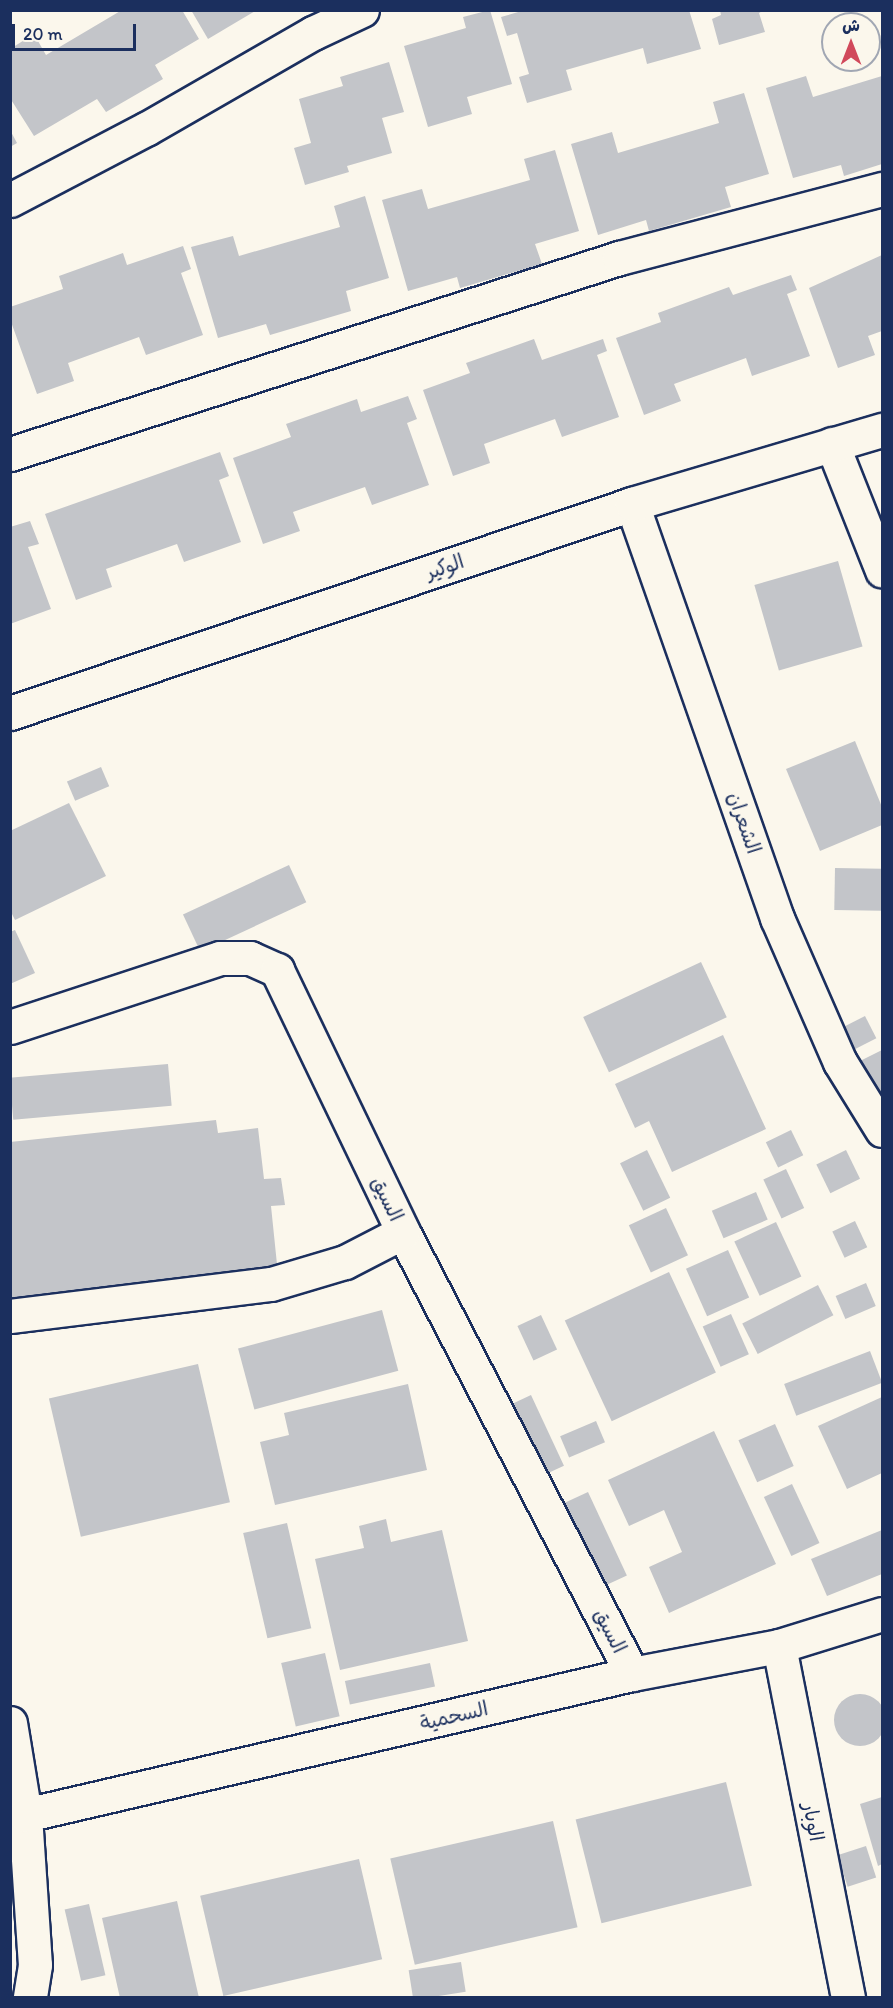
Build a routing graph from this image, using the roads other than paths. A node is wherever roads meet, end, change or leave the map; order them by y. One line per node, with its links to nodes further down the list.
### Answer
1 (362, 10): 3 (street)
2 (882, 189): 6 (street)
3 (10, 200)
4 (882, 430): 5 (street, الوكير)
5 (832, 444): 7 (street, الوكير); 8 (street)
6 (10, 454)
7 (632, 504): 9 (street, الوكير); 11 (street, الشعران)
8 (882, 570)
9 (10, 713)
10 (10, 1027): 12 (street, السيق)
11 (882, 1130)
12 (403, 1232): 13 (street); 16 (street, السيق)
13 (10, 1316)
14 (882, 1614): 15 (street, السحمية)
15 (779, 1646): 16 (street, السحمية); 20 (street, الوبار)
16 (632, 1674): 18 (street, السحمية)
17 (10, 1722): 18 (street)
18 (26, 1815): 19 (street)
19 (30, 1998)
20 (848, 1998)

